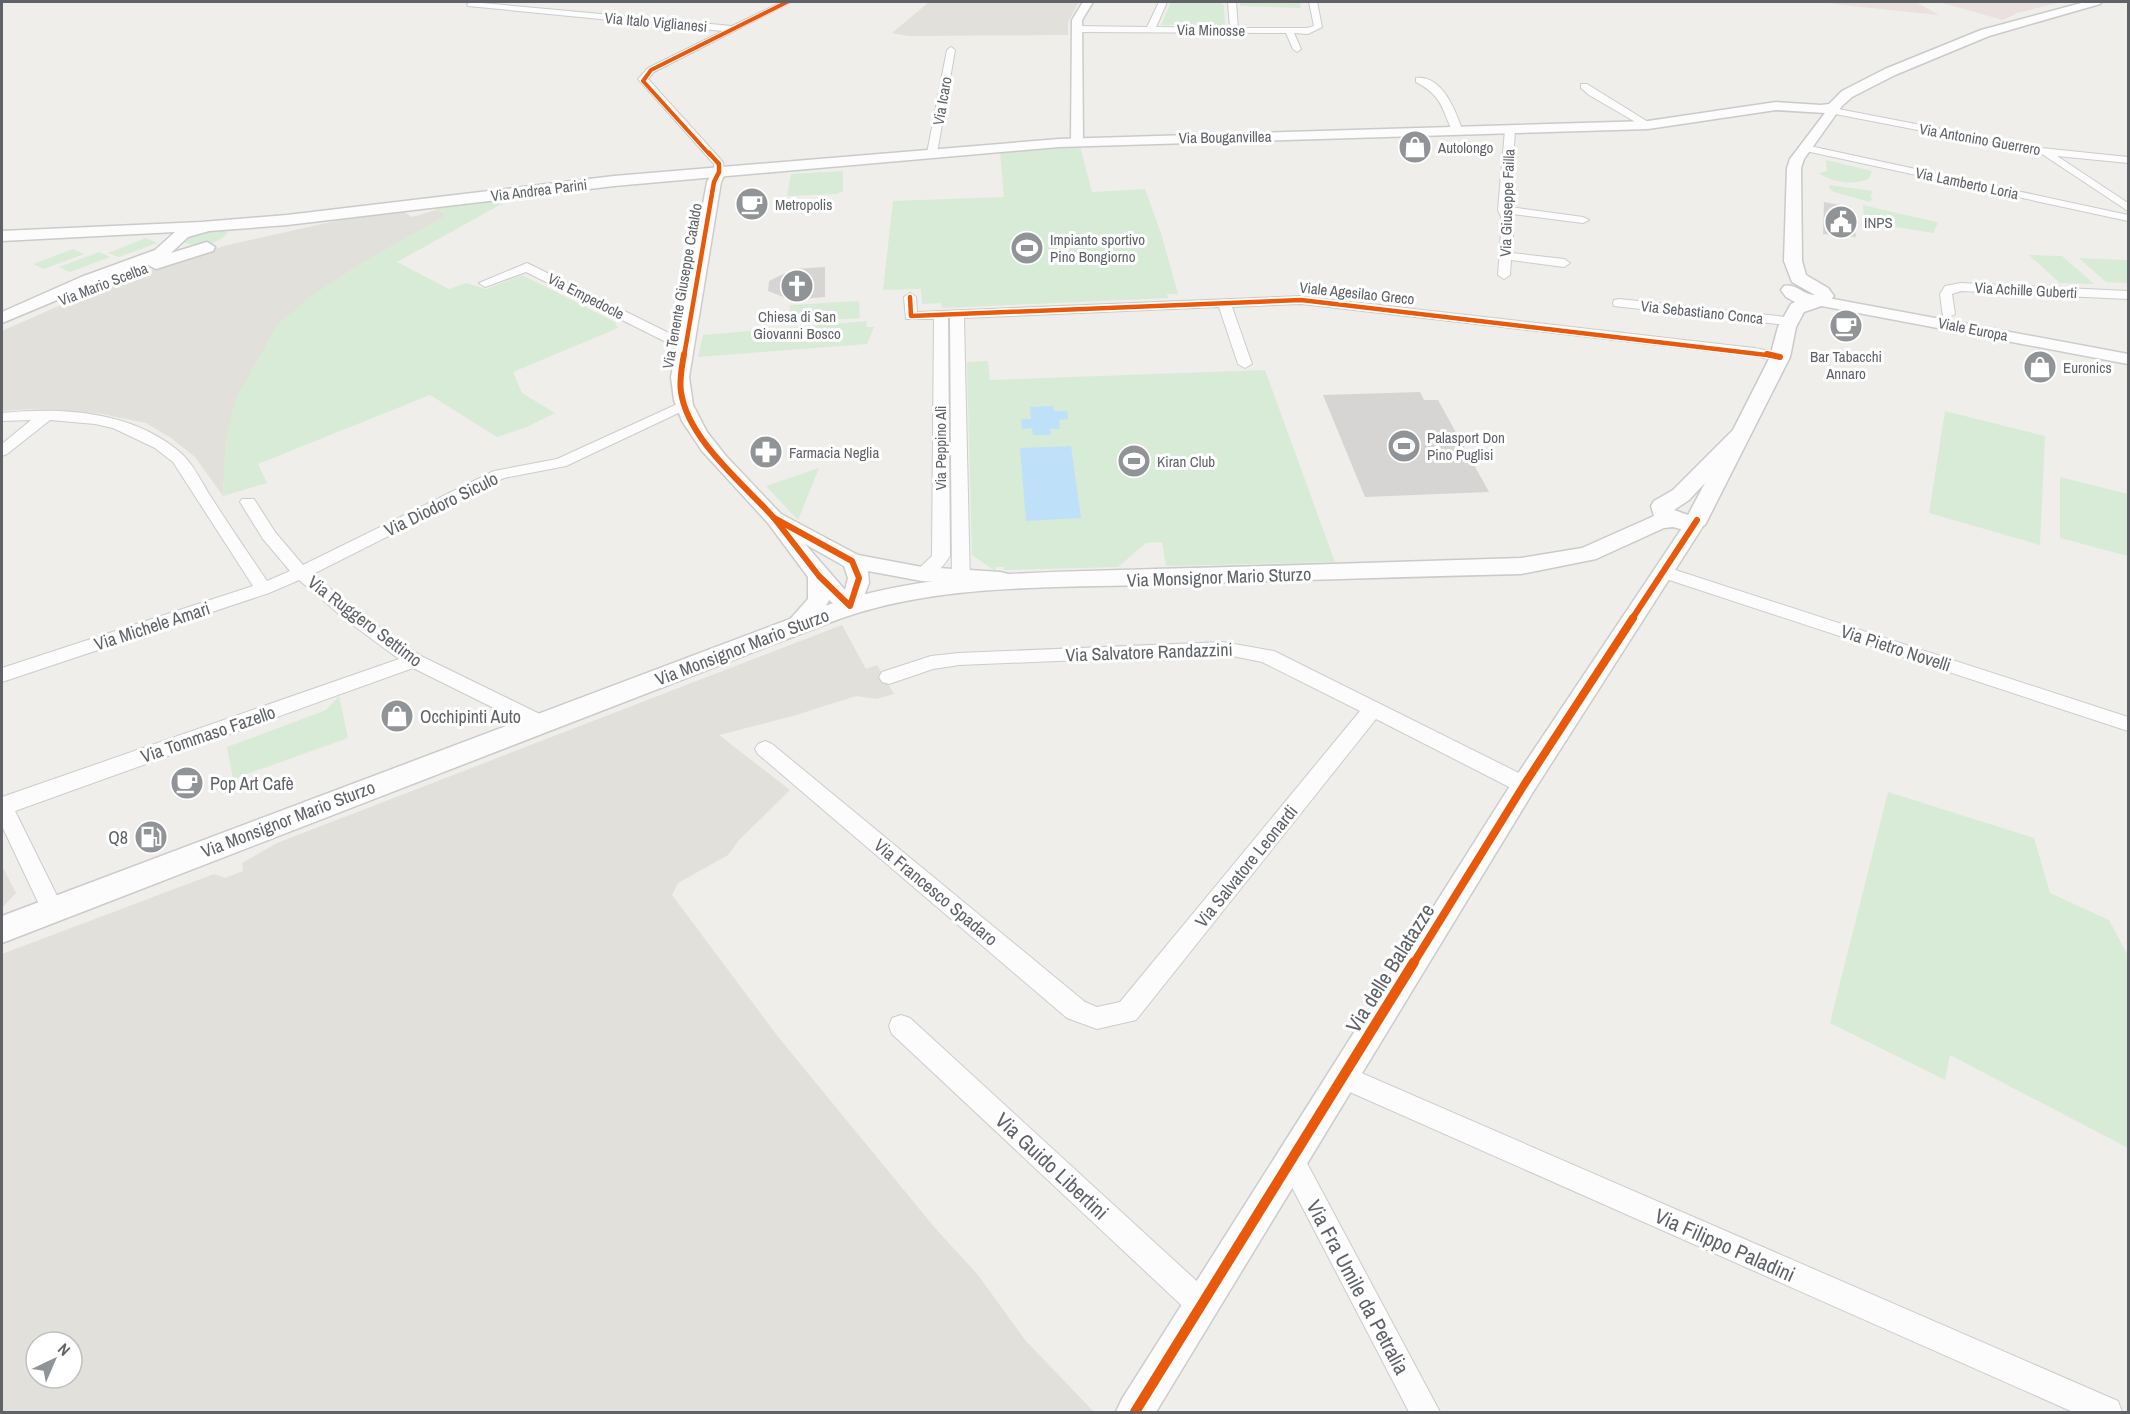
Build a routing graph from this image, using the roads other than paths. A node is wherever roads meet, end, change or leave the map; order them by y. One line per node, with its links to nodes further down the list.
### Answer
1 (787, 2): 8 (street)
2 (1088, 2): 9 (street)
3 (1163, 2): 10 (street)
4 (1232, 2): 11 (street)
5 (1313, 2): 12 (street, Via Minosse)
6 (2096, 2): 15 (main road)
7 (471, 4): 8 (street, Via Italo Viglianesi)
8 (732, 29): 30 (street)
9 (1077, 29): 10 (street, Via Minosse); 25 (street)
10 (1150, 30): 11 (street, Via Minosse)
11 (1234, 31): 12 (street, Via Minosse)
12 (1289, 31): 13 (street)
13 (1297, 49)
14 (951, 50): 28 (street, Via Icaro)
15 (1890, 72): 18 (main road); 20 (main road)
16 (1419, 80): 24 (street)
17 (1584, 86): 21 (street)
18 (1833, 87)
19 (1806, 101): 20 (main road, Via Bouganvillea); 21 (main road, Via Bouganvillea); 22 (main road)
20 (1834, 108): 22 (main road); 27 (street, Via Antonino Guerrero)
21 (1648, 125): 23 (main road, Via Bouganvillea)
22 (1818, 129): 26 (main road)
23 (1510, 130): 24 (main road, Via Bouganvillea); 32 (street, Via Giuseppe Failla)
24 (1458, 132): 25 (main road, Via Bouganvillea)
25 (1077, 142): 28 (main road, Via Bouganvillea)
26 (1805, 148): 34 (street, Via Lamberto Loria); 41 (main road)
27 (2041, 151): 29 (street, Via Antonino Guerrero); 31 (street)
28 (932, 153): 30 (main road, Via Bouganvillea)
29 (2128, 160)
30 (719, 172): 33 (main road, Via Andrea Parini); 56 (street, Via Tenente Giuseppe Cataldo)
31 (2128, 208)
32 (1504, 210): 35 (street); 40 (street, Via Giuseppe Failla)
33 (360, 211): 36 (main road); 39 (main road)
34 (2128, 218)
35 (1583, 219)
36 (211, 225): 37 (main road); 38 (main road, Via Mario Scelba); 39 (main road)
37 (2, 238): 38 (main road)
38 (175, 239): 39 (main road); 53 (main road, Via Mario Scelba)
39 (222, 243): 55 (main road, Via Mario Scelba)
40 (1505, 256): 42 (street); 43 (street, Via Giuseppe Failla)
41 (1793, 261): 45 (main road); 46 (main road)
42 (1564, 264)
43 (1504, 275)
44 (485, 283): 56 (street, Via Empedocle)
45 (1791, 289): 46 (main road); 54 (main road)
46 (1815, 295): 52 (street, Viale Europa); 54 (main road); 59 (street, Viale Europa)
47 (2128, 295): 52 (street, Via Achille Guberti)
48 (910, 297): 51 (street, Viale Agesilao Greco)
49 (1224, 303): 51 (street, Viale Agesilao Greco); 58 (street, Viale Agesilao Greco); 60 (street)
50 (1619, 303): 54 (street, Via Sebastiano Conca)
51 (949, 314): 72 (street, Via Peppino Alì); 74 (street, Via Peppino Alì)
52 (1948, 314): 57 (street, Viale Europa)
53 (2, 318)
54 (1786, 324): 58 (main road)
55 (2, 326)
56 (686, 341): 61 (street, Via Tenente Giuseppe Cataldo)
57 (2128, 348)
58 (1780, 357): 64 (main road)
59 (2128, 359)
60 (1245, 364)
61 (684, 405): 67 (street, Via Tenente Giuseppe Cataldo); 71 (street, Via Diodoro Siculo)
62 (45, 416): 63 (street); 65 (street); 75 (street)
63 (2, 417)
64 (1740, 434): 68 (main road); 68 (main road)
65 (2, 451)
66 (248, 502): 71 (street, Via Ruggero Settimo)
67 (774, 518): 69 (street); 73 (street)
68 (1679, 519): 70 (street, Via delle Balatazze); 74 (main road, Via Monsignor Mario Sturzo)
69 (852, 561): 72 (street); 76 (street)
70 (1663, 572): 83 (street, Via Pietro Novelli); 85 (street, Via delle Balatazze)
71 (301, 573): 75 (street, Via Michele Amari); 78 (street, Via Ruggero Settimo)
72 (922, 574): 74 (street)
73 (819, 576): 76 (street); 77 (street)
74 (961, 581): 76 (main road, Via Monsignor Mario Sturzo)
75 (263, 589): 79 (street, Via Michele Amari)
76 (850, 606): 77 (main road, Via Monsignor Mario Sturzo)
77 (794, 627): 82 (main road, Via Monsignor Mario Sturzo)
78 (414, 662): 82 (street, Via Ruggero Settimo); 86 (street, Via Tommaso Fazello)
79 (2, 675)
80 (889, 677): 81 (street, Via Salvatore Randazzini)
81 (1373, 709): 85 (street, Via Salvatore Randazzini); 89 (street, Via Salvatore Leonardi)
82 (542, 723): 87 (main road, Via Monsignor Mario Sturzo)
83 (2128, 724)
84 (765, 749): 89 (street, Via Francesco Spadaro)
85 (1524, 785): 91 (street, Via delle Balatazze)
86 (2, 806): 87 (street)
87 (53, 910): 88 (main road, Via Monsignor Mario Sturzo)
88 (2, 930)
89 (1114, 1016)
90 (901, 1026): 93 (street, Via Guido Libertini)
91 (1343, 1077): 92 (street, Via delle Balatazze); 96 (street, Via Filippo Paladini)
92 (1292, 1161): 93 (street, Via delle Balatazze); 95 (street, Via Fra Umile da Petralia)
93 (1203, 1306): 94 (street, Via delle Balatazze)
94 (1135, 1413)
95 (1425, 1413)
96 (2107, 1413)

